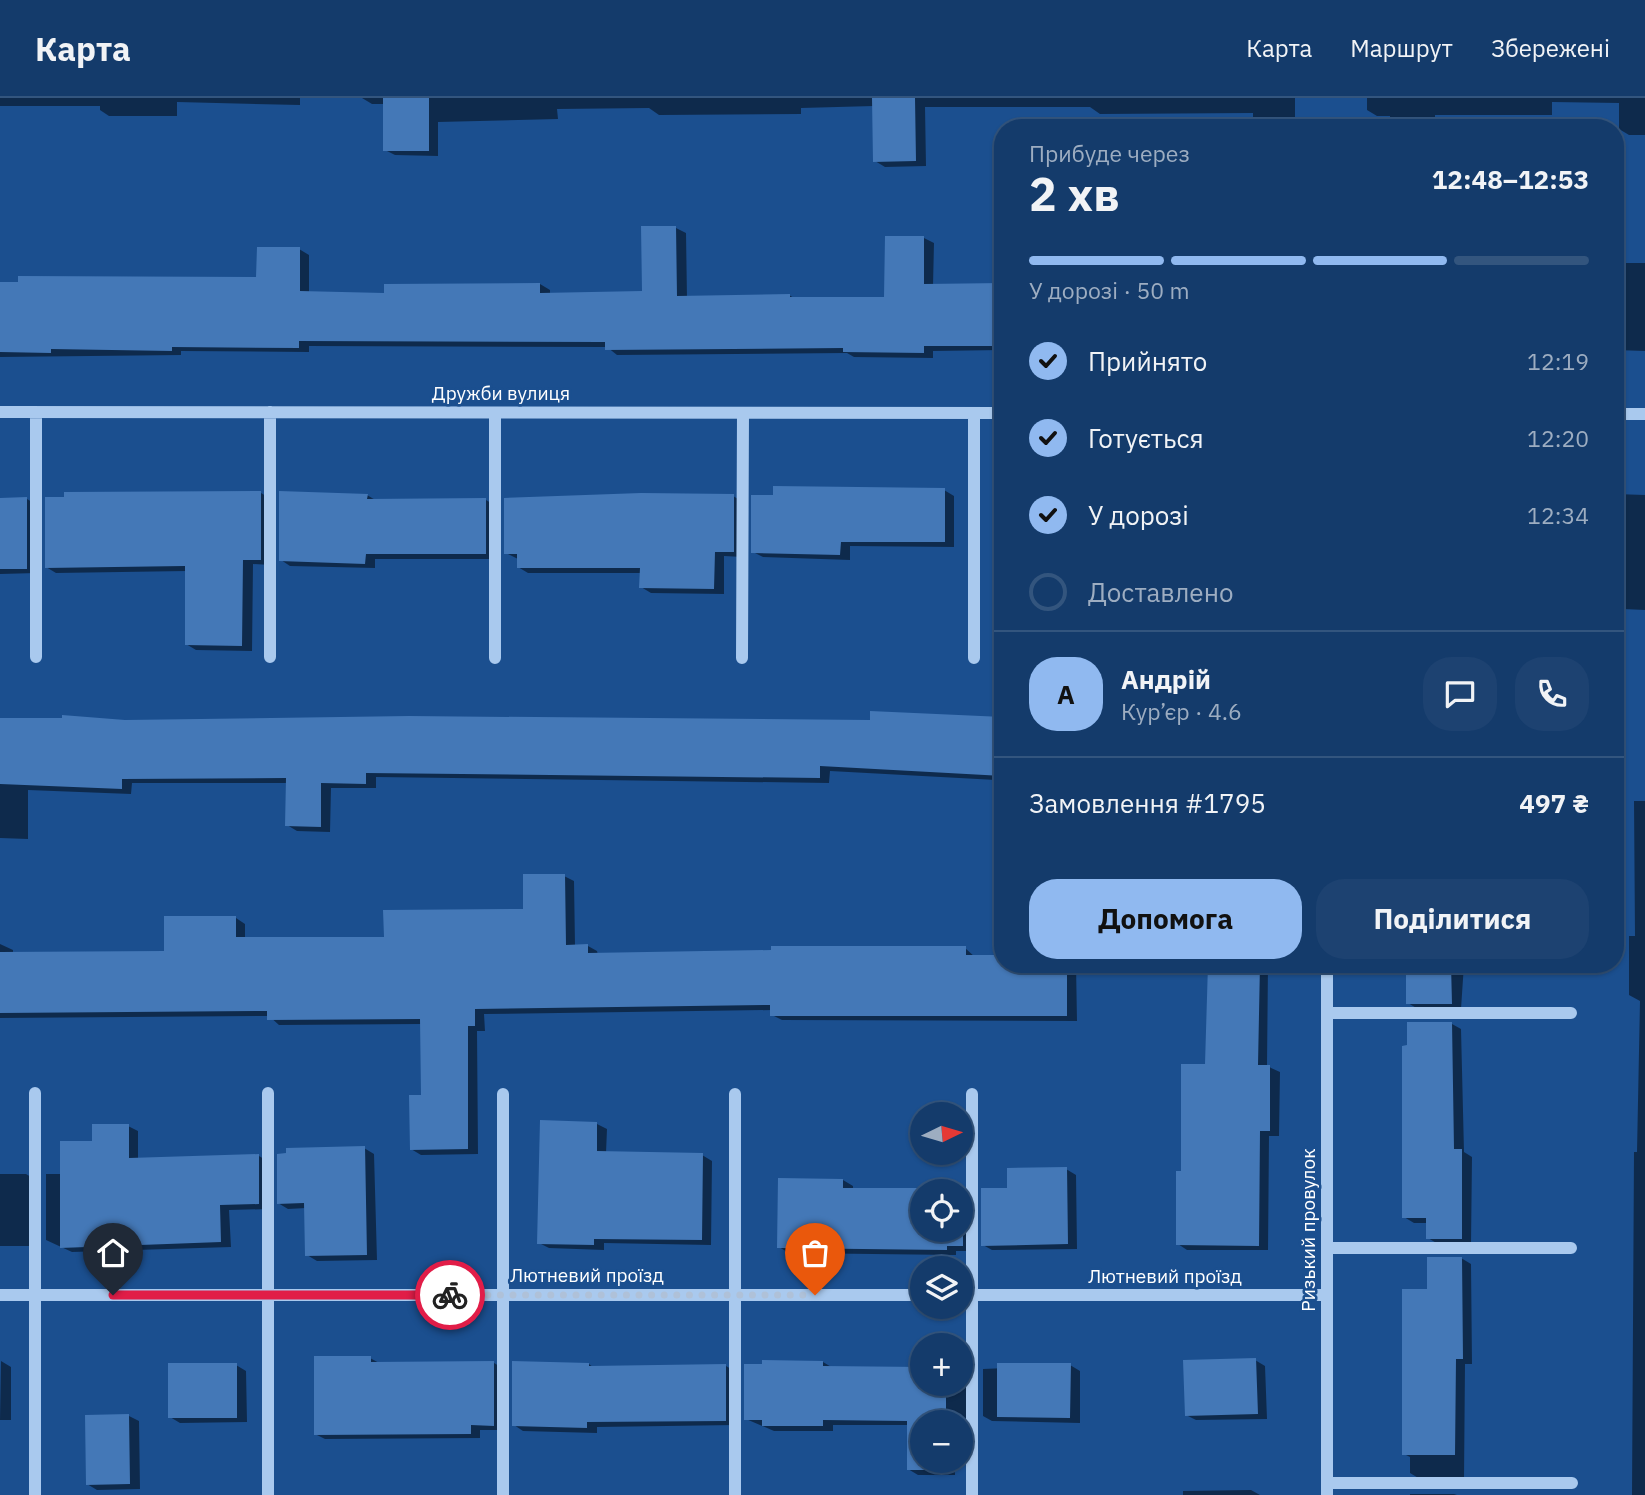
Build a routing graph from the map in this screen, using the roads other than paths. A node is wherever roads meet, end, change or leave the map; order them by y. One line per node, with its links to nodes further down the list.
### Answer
1 (0, 412): 2 (street, Дружби вулиця)
2 (36, 412): 3 (street, Дружби вулиця); 10 (street)
3 (270, 412): 4 (street, Дружби вулиця); 11 (street)
4 (495, 413): 5 (street, Дружби вулиця); 12 (street)
5 (743, 413): 6 (street, Дружби вулиця); 13 (street)
6 (974, 413): 7 (street, Дружби вулиця); 14 (street)
7 (994, 413)
8 (1624, 414): 9 (street)
9 (1645, 414)
10 (36, 657)
11 (270, 657)
12 (495, 658)
13 (742, 658)
14 (974, 658)
15 (1327, 973): 16 (street, Ризький провулок)
16 (1327, 1013): 17 (street); 23 (street, Ризький провулок)
17 (1571, 1013)
18 (35, 1093): 27 (street)
19 (268, 1093): 28 (street)
20 (503, 1094): 29 (street)
21 (735, 1094): 30 (street)
22 (972, 1094): 25 (street)
23 (1327, 1248): 24 (street); 33 (street, Ризький провулок)
24 (1571, 1248)
25 (967, 1256)
26 (0, 1295): 27 (street, Лютневий проїзд)
27 (35, 1295): 28 (street, Лютневий проїзд); 37 (street)
28 (268, 1295): 29 (street, Лютневий проїзд); 38 (street)
29 (503, 1295): 30 (street, Лютневий проїзд); 39 (street)
30 (735, 1295): 31 (street, Лютневий проїзд); 40 (street)
31 (910, 1295)
32 (973, 1295): 33 (street, Лютневий проїзд)
33 (1327, 1295): 36 (street, Ризький провулок)
34 (967, 1319): 41 (street)
35 (1572, 1483): 36 (street)
36 (1327, 1489)
37 (35, 1495)
38 (268, 1495)
39 (503, 1495)
40 (735, 1495)
41 (972, 1495)

